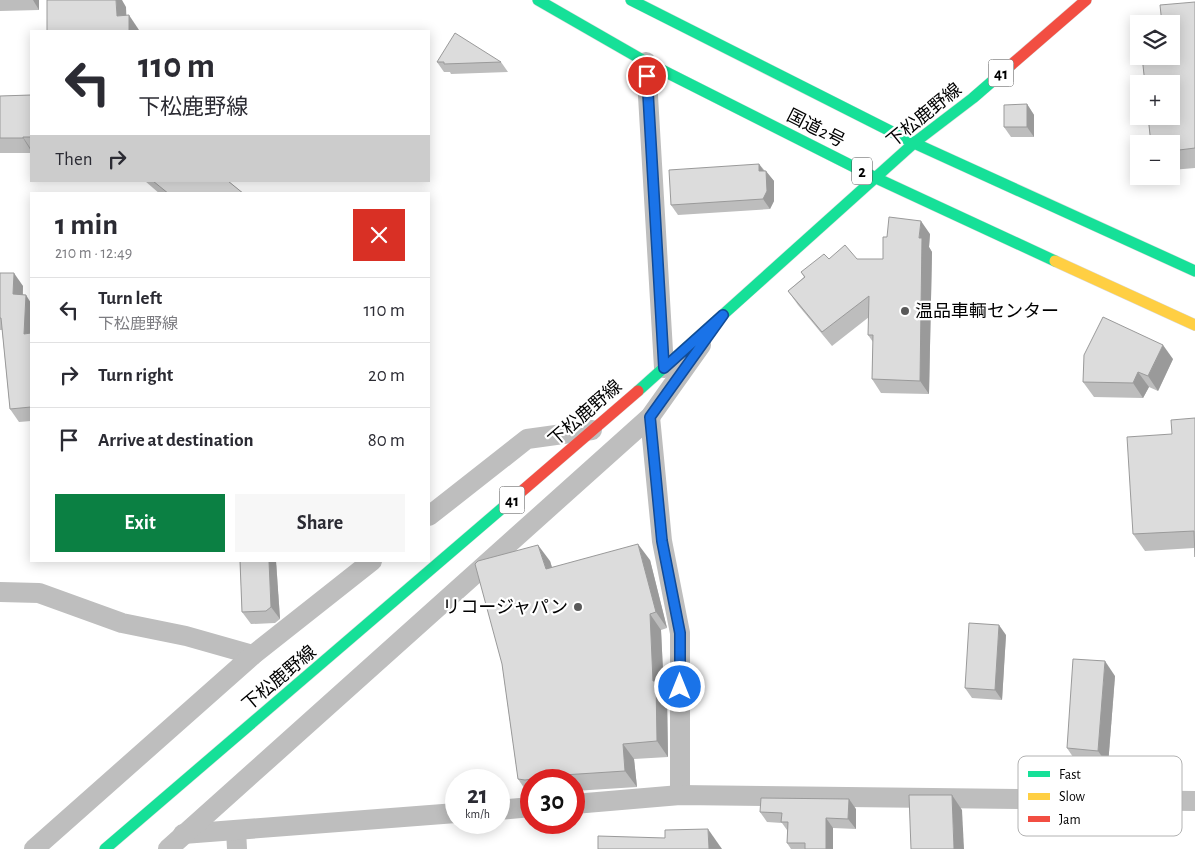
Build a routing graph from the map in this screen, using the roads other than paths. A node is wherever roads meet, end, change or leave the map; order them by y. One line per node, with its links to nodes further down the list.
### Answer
1 (538, 0): 4 (main road, 国道2号 / 2)
2 (1086, 0): 5 (main road, 下松鹿野線 / 41)
3 (639, 2): 5 (main road, 国道2号)
4 (646, 62): 6 (main road, 国道2号 / 2); 10 (street)
5 (914, 143): 6 (main road, 下松鹿野線 / 41); 7 (main road, 国道2号)
6 (876, 178): 8 (main road, 下松鹿野線 / 41); 9 (main road, 国道2号 / 2)
7 (1195, 271)
8 (723, 315): 10 (main road, 下松鹿野線 / 41); 11 (street)
9 (1195, 325)
10 (664, 368): 12 (main road, 下松鹿野線 / 41)
11 (650, 417): 17 (street); 23 (street)
12 (592, 430): 13 (street); 26 (main road, 下松鹿野線 / 41)
13 (430, 515)
14 (371, 562): 16 (street)
15 (0, 592): 16 (street)
16 (253, 656): 25 (street)
17 (680, 795): 18 (street); 21 (street)
18 (1018, 799)
19 (1182, 801): 20 (street)
20 (1195, 801)
21 (585, 803)
22 (445, 814): 24 (street)
23 (183, 834): 24 (street); 27 (street)
24 (237, 840)
25 (42, 847)
26 (105, 849)
27 (168, 849)

